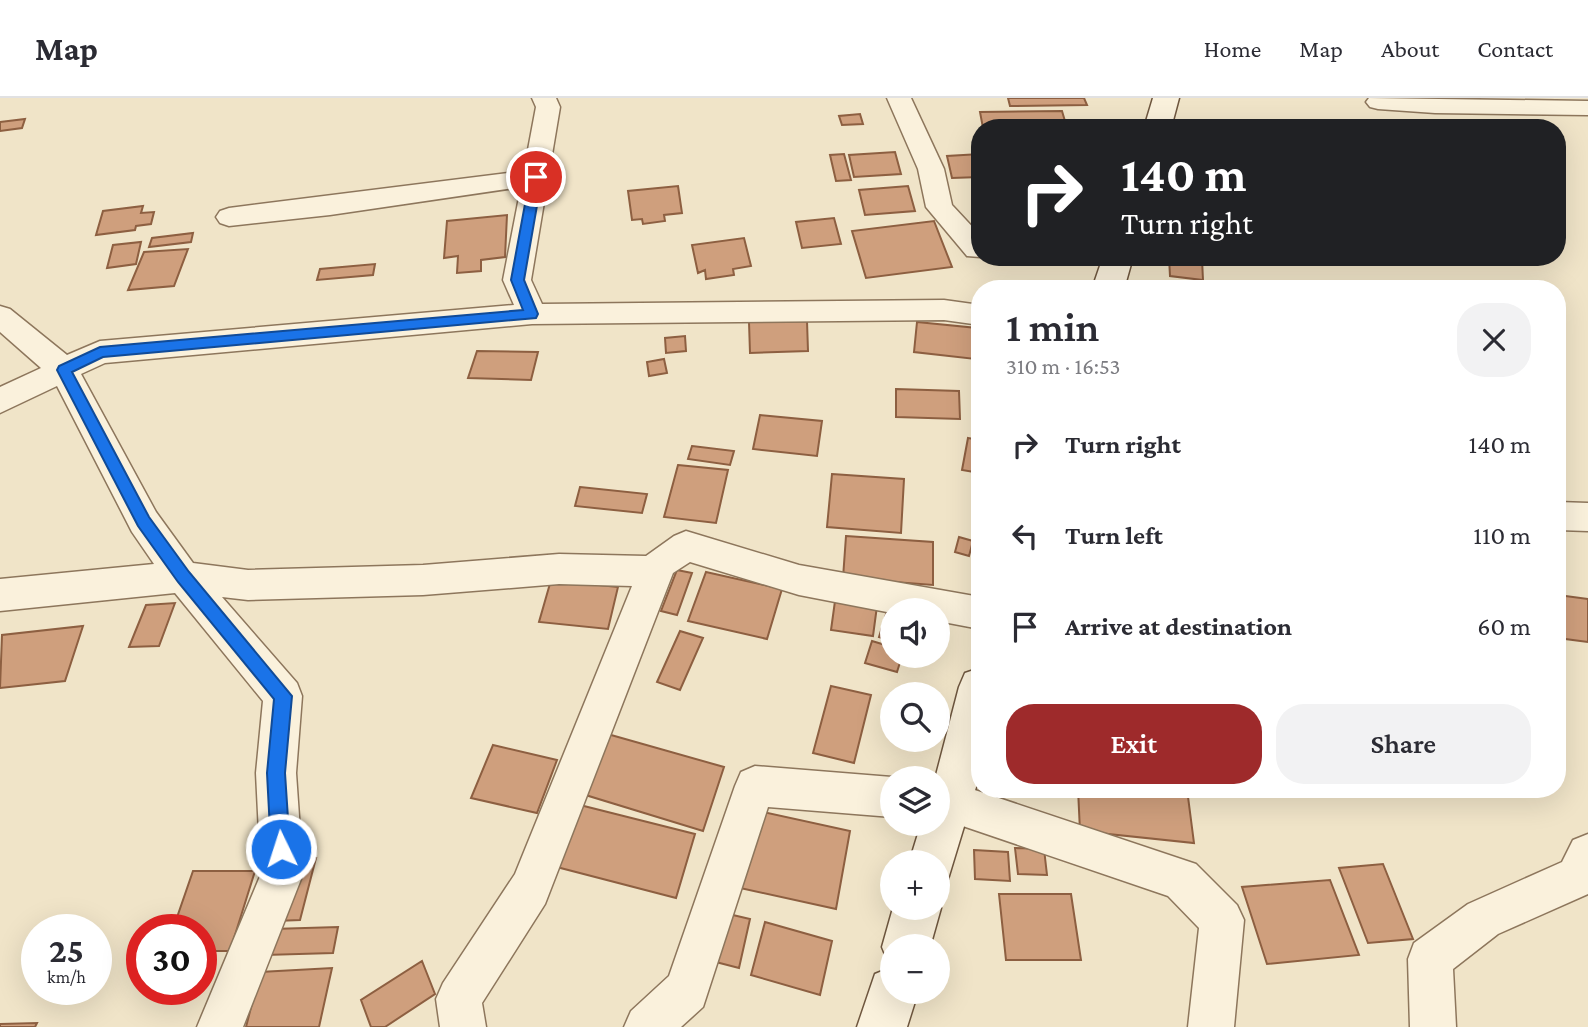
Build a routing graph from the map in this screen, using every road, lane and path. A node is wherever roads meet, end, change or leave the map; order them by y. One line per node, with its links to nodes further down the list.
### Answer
1 (544, 98): 7 (street)
2 (899, 98): 9 (street)
3 (1166, 98): 6 (main road)
4 (1378, 102): 5 (street)
5 (1588, 108)
6 (1160, 119)
7 (536, 177): 8 (street); 10 (street)
8 (229, 217)
9 (971, 242)
10 (532, 314): 11 (street); 13 (street)
11 (971, 314)
12 (0, 316): 13 (street)
13 (64, 370): 14 (street); 18 (street)
14 (0, 401)
15 (1566, 516): 16 (street)
16 (1588, 517)
17 (656, 571): 18 (street); 20 (street); 28 (street)
18 (183, 577): 19 (street); 27 (street)
19 (0, 595)
20 (971, 611)
21 (971, 717): 22 (main road)
22 (950, 786)
23 (880, 796): 29 (street)
24 (950, 804): 31 (street)
25 (1586, 864): 32 (street)
26 (889, 1004): 30 (main road)
27 (220, 1027)
28 (463, 1027)
29 (647, 1027)
30 (882, 1027)
31 (1211, 1027)
32 (1433, 1027)

